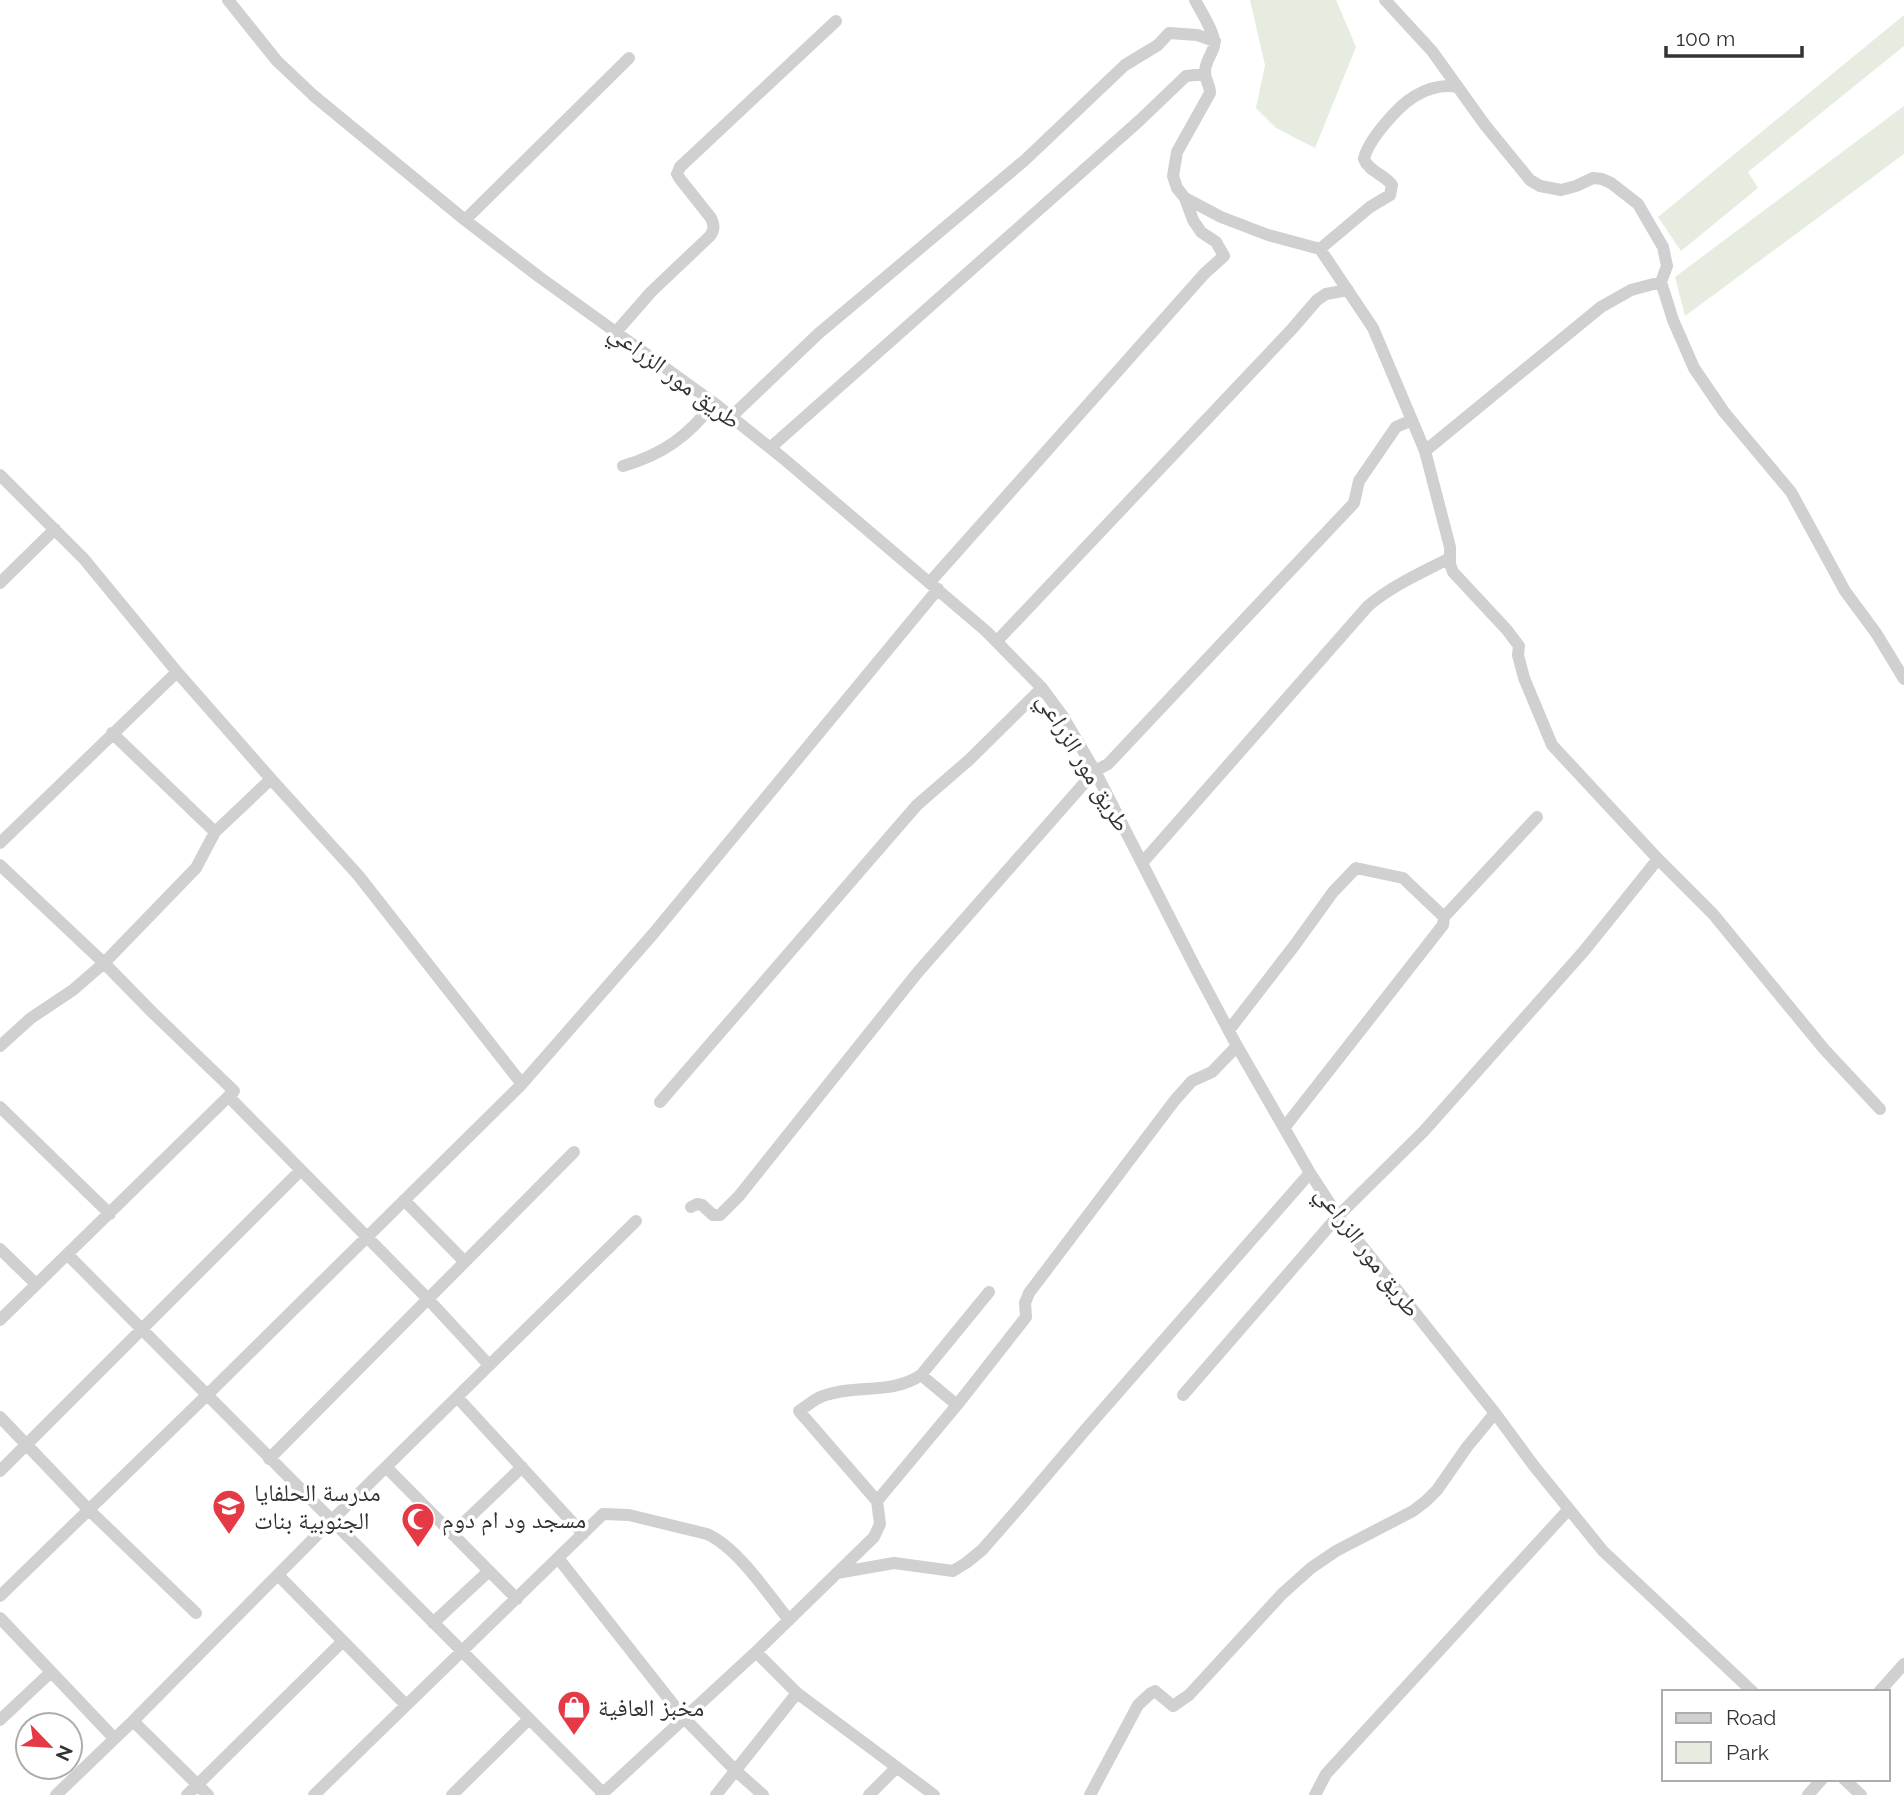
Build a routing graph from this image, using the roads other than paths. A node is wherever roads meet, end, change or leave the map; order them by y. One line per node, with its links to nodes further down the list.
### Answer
1 (228, 0): 10 (street, طريق مور الزراعي)
2 (1195, 0): 5 (street)
3 (1384, 0): 8 (street)
4 (836, 21): 14 (street)
5 (1215, 41): 7 (street); 16 (street)
6 (629, 58): 10 (street)
7 (1205, 74): 9 (street); 18 (street)
8 (1458, 87): 11 (street); 12 (street)
9 (1185, 198): 11 (street); 25 (street)
10 (465, 220): 14 (street, طريق مور الزراعي)
11 (1320, 249): 13 (street)
12 (1661, 282): 19 (street); 28 (street)
13 (1348, 290): 17 (street); 26 (street)
14 (616, 332): 15 (street, طريق مور الزراعي)
15 (714, 403): 16 (street, طريق مور الزراعي); 20 (street)
16 (731, 417): 18 (street, طريق مور الزراعي)
17 (1412, 420): 19 (street); 31 (street)
18 (770, 448): 25 (street, طريق مور الزراعي)
19 (1425, 451): 23 (street)
20 (623, 466)
21 (0, 475): 22 (street)
22 (55, 529): 24 (street); 27 (street)
23 (1450, 558): 36 (street); 37 (street)
24 (0, 583)
25 (934, 585): 26 (street, طريق مور الزراعي); 44 (street)
26 (997, 641): 29 (street, طريق مور الزراعي)
27 (177, 671): 30 (street); 32 (street)
28 (1904, 680)
29 (1042, 688): 31 (street, طريق مور الزراعي); 46 (street)
30 (112, 733): 34 (street); 35 (street)
31 (1095, 771): 37 (street, طريق مور الزراعي); 54 (street)
32 (271, 779): 34 (street); 44 (street)
33 (1537, 817): 39 (street)
34 (215, 832): 40 (street)
35 (0, 843)
36 (1658, 859): 48 (street); 56 (street)
37 (1142, 863): 41 (street, طريق مور الزراعي)
38 (0, 865): 40 (street)
39 (1444, 917): 41 (street); 49 (street)
40 (104, 963): 42 (street); 45 (street)
41 (1229, 1030): 43 (street, طريق مور الزراعي)
42 (0, 1046)
43 (1237, 1046): 49 (street, طريق مور الزراعي); 72 (street)
44 (522, 1084): 53 (street)
45 (229, 1097): 51 (street); 55 (street)
46 (660, 1102)
47 (0, 1107): 55 (street)
48 (1880, 1109)
49 (1284, 1128): 52 (street, طريق مور الزراعي)
50 (574, 1152): 61 (street)
51 (301, 1170): 58 (street); 66 (street)
52 (1310, 1173): 56 (street, طريق مور الزراعي); 88 (street)
53 (404, 1200): 58 (street); 61 (street)
54 (691, 1207)
55 (110, 1214): 60 (street)
56 (1338, 1216): 69 (street); 73 (street, طريق مور الزراعي)
57 (636, 1221): 67 (street)
58 (367, 1237): 64 (street); 70 (street)
59 (0, 1249): 62 (street)
60 (68, 1255): 62 (street); 66 (street)
61 (465, 1262): 64 (street)
62 (36, 1284): 65 (street)
63 (989, 1292): 68 (street)
64 (428, 1299): 67 (street); 76 (street)
65 (0, 1320)
66 (142, 1328): 70 (street); 75 (street)
67 (489, 1365): 71 (street)
68 (921, 1375): 72 (street); 80 (street)
69 (1183, 1395)
70 (206, 1396): 76 (street); 82 (street)
71 (457, 1397): 77 (street); 78 (street)
72 (957, 1405): 80 (street)
73 (1495, 1413): 81 (street, طريق مور الزراعي); 125 (street)
74 (0, 1417): 75 (street)
75 (27, 1445): 79 (street); 82 (street)
76 (269, 1459): 83 (street)
77 (386, 1467): 83 (street); 84 (street)
78 (522, 1467): 84 (street); 85 (street)
79 (0, 1471)
80 (877, 1501): 88 (street)
81 (1569, 1509): 101 (street, طريق مور الزراعي); 126 (street)
82 (89, 1510): 90 (street); 92 (street)
83 (331, 1521): 89 (street); 95 (street)
84 (453, 1534): 87 (street)
85 (583, 1534): 86 (street); 94 (street)
86 (558, 1559): 91 (street); 105 (street)
87 (489, 1571): 91 (street); 95 (street)
88 (836, 1573): 94 (street)
89 (278, 1575): 96 (street); 108 (street)
90 (0, 1596)
91 (517, 1599): 97 (street)
92 (196, 1613)
93 (0, 1618): 100 (street)
94 (789, 1620): 98 (street)
95 (433, 1623): 97 (street)
96 (343, 1641): 104 (street); 114 (street)
97 (461, 1652): 104 (street); 106 (street)
98 (756, 1652): 103 (street); 105 (street)
99 (1904, 1664): 102 (street)
100 (51, 1672): 107 (street); 109 (street)
101 (1750, 1690)
102 (1881, 1690)
103 (797, 1693): 110 (street); 111 (street)
104 (406, 1706): 115 (street)
105 (684, 1718): 111 (street); 116 (street)
106 (529, 1719): 116 (street); 120 (street)
107 (0, 1720)
108 (133, 1721): 109 (street); 114 (street)
109 (114, 1738): 117 (street)
110 (896, 1768): 123 (street); 124 (street)
111 (735, 1770): 121 (street); 122 (street)
112 (1820, 1781): 127 (street)
113 (1846, 1781): 128 (street)
114 (197, 1785): 118 (street); 119 (street)
115 (318, 1794)
116 (602, 1794)
117 (56, 1795)
118 (187, 1795)
119 (208, 1795)
120 (453, 1795)
121 (716, 1795)
122 (763, 1795)
123 (869, 1795)
124 (934, 1795)
125 (1090, 1795)
126 (1315, 1795)
127 (1808, 1795)
128 (1861, 1795)

